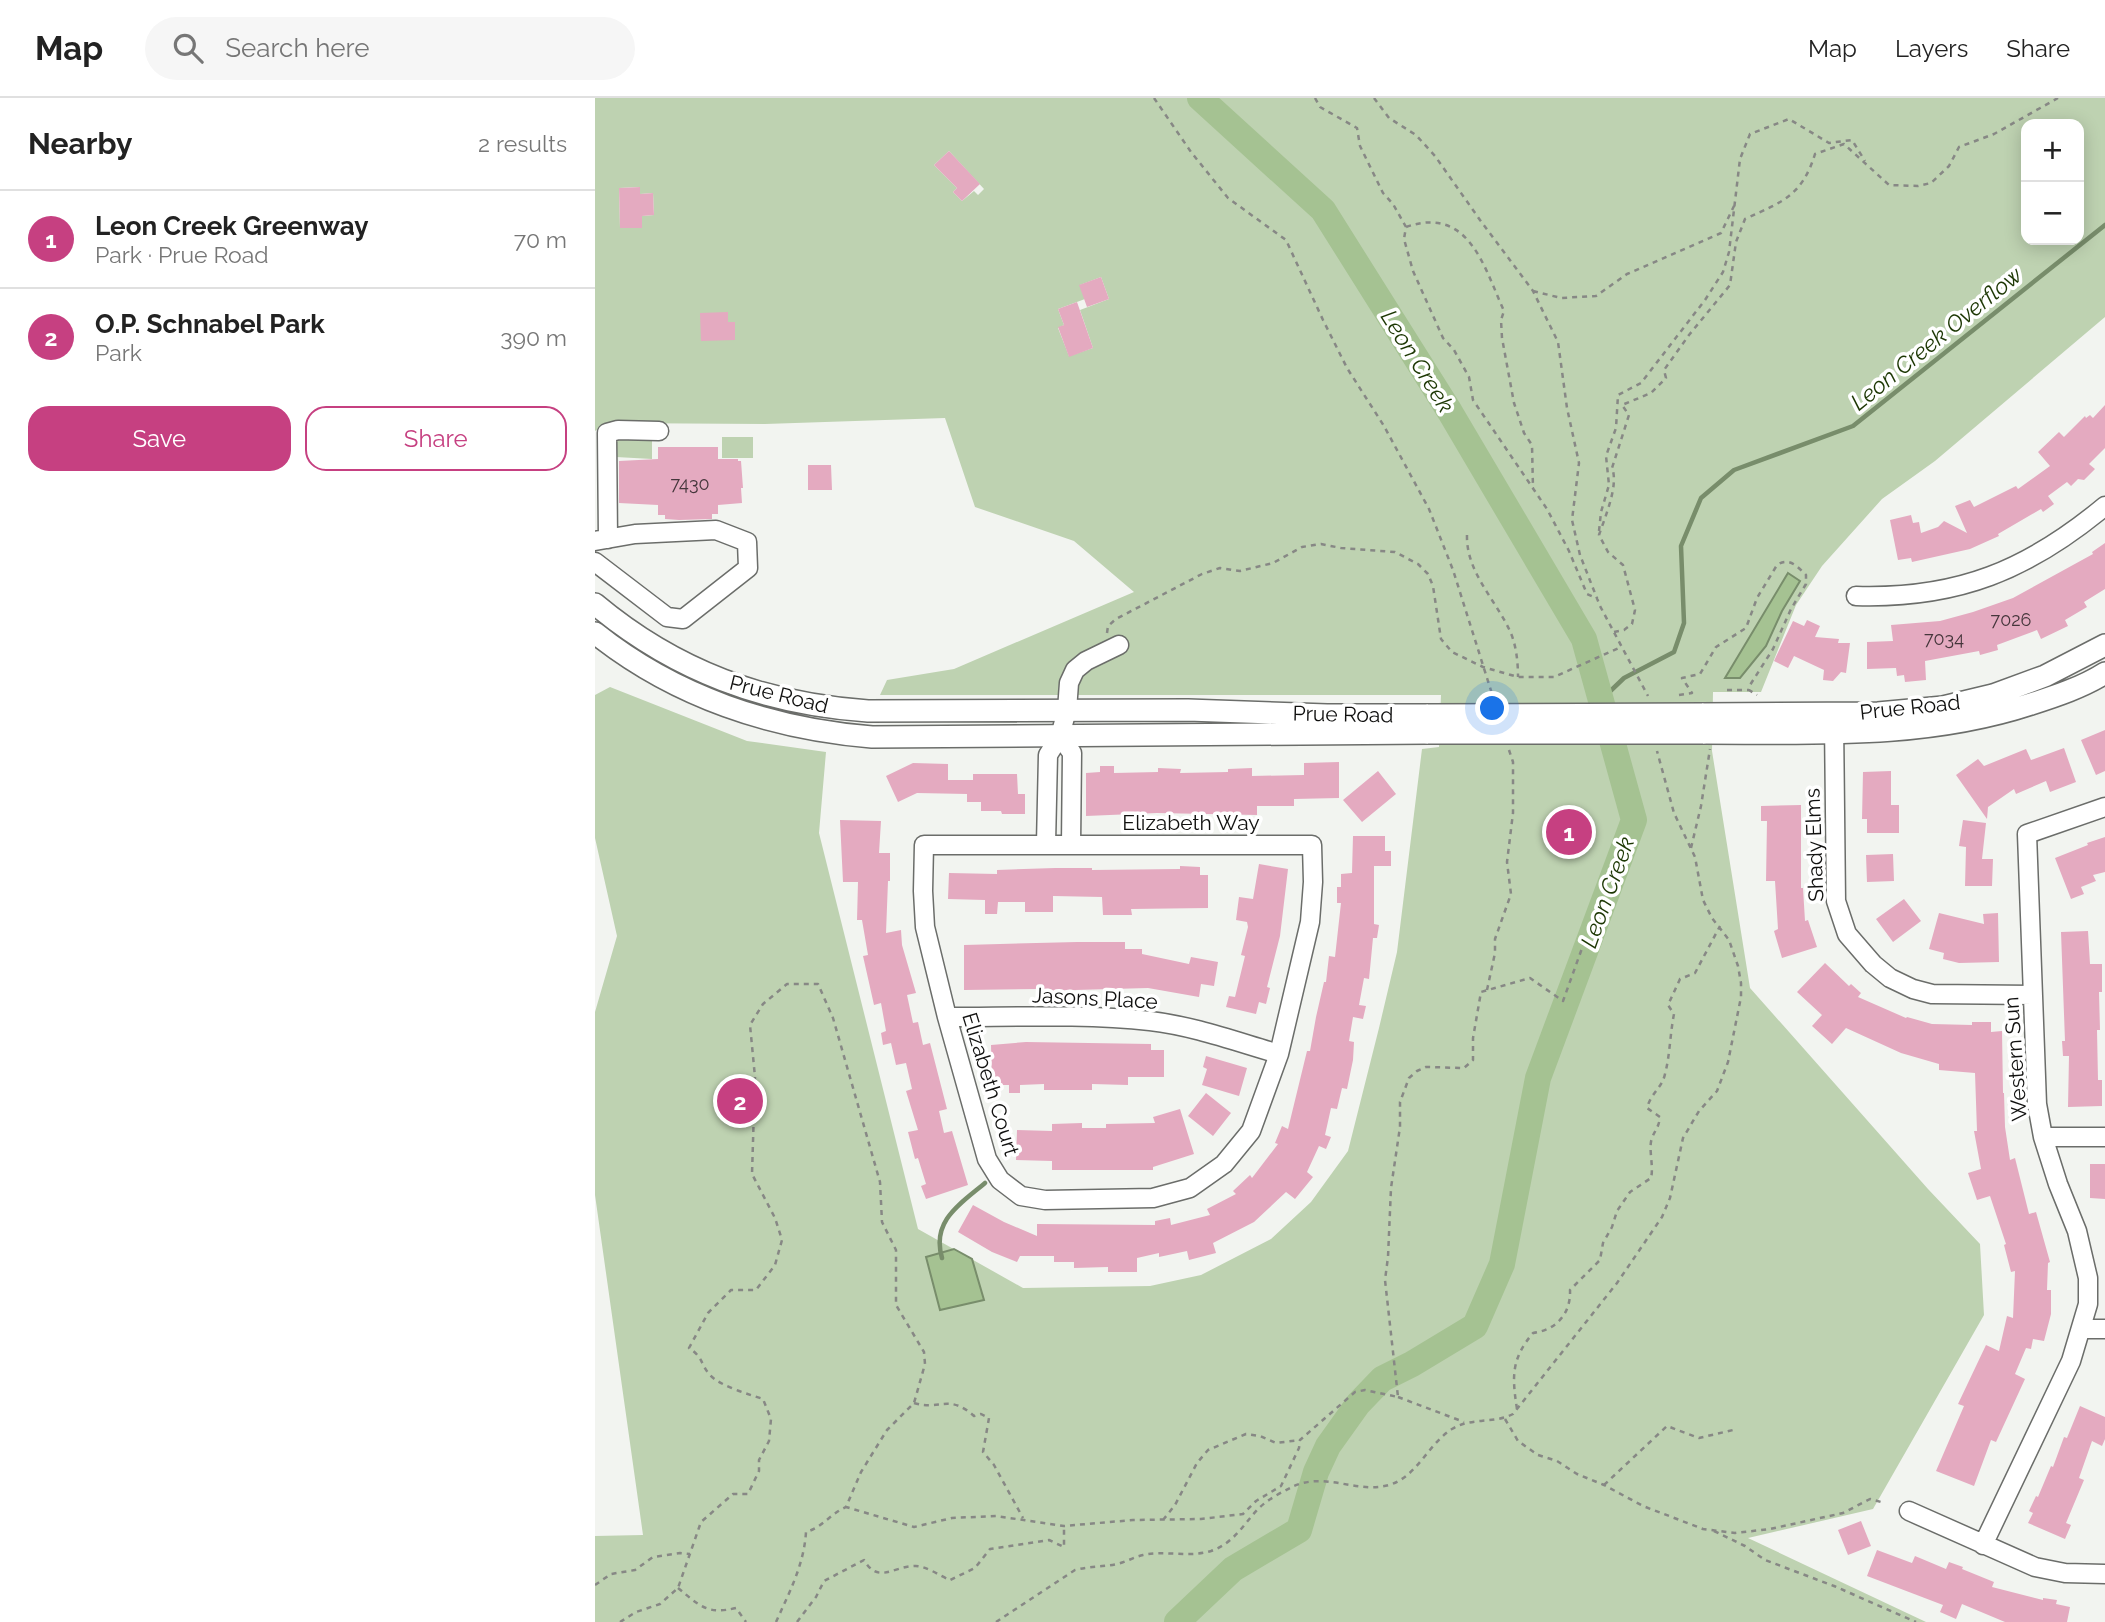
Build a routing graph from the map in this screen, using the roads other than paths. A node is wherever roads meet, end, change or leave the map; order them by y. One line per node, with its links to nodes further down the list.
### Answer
1 (659, 431): 3 (street)
2 (2105, 506): 5 (street)
3 (602, 540): 4 (street)
4 (595, 562)
5 (1856, 596)
6 (595, 604): 11 (main road, Prue Road)
7 (595, 633): 14 (main road, Prue Road)
8 (1113, 643): 11 (street)
9 (2105, 645): 12 (main road, Prue Road)
10 (2105, 673): 12 (main road, Prue Road)
11 (1067, 710): 13 (main road, Prue Road); 14 (street)
12 (1834, 723): 13 (main road, Prue Road, bridge); 20 (street, Shady Elms)
13 (1428, 724): 14 (main road, Prue Road)
14 (1061, 736): 17 (street); 18 (street)
15 (2105, 807): 20 (street, Western Sun)
16 (924, 845): 17 (street, Elizabeth Way); 21 (street, Elizabeth Court)
17 (1046, 845): 18 (street, Elizabeth Way)
18 (1071, 845): 19 (street, Elizabeth Way)
19 (1311, 845): 22 (street, Elizabeth Court)
20 (2033, 995): 23 (street, Western Sun)
21 (947, 1017): 22 (street, Jasons Place); 22 (street, Elizabeth Court)
22 (1279, 1054)
23 (2043, 1137): 24 (street); 25 (street, Western Sun)
24 (2105, 1137)
25 (2082, 1329): 26 (street); 28 (street, Western Sun)
26 (2105, 1329)
27 (1909, 1511): 28 (street)
28 (1983, 1545): 29 (street)
29 (2105, 1574)

